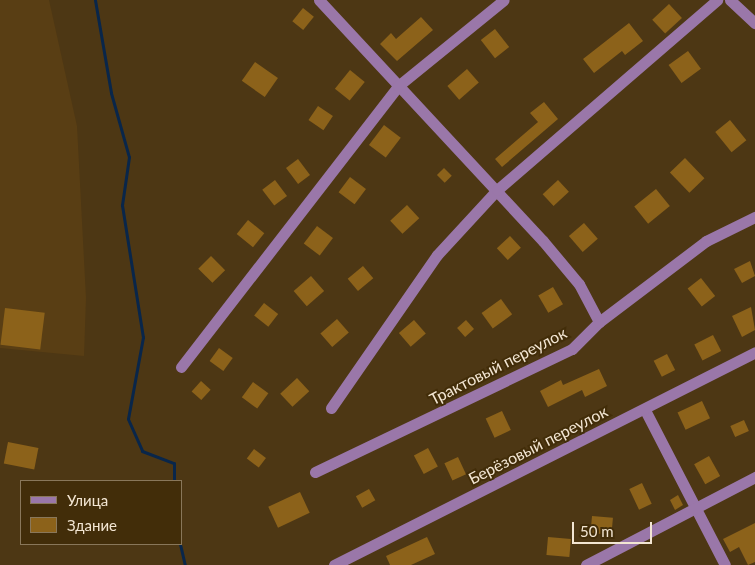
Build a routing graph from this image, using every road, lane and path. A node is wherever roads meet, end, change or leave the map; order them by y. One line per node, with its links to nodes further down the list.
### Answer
1 (319, 0): 6 (street)
2 (504, 0): 6 (street)
3 (717, 0): 7 (street)
4 (730, 0): 5 (street)
5 (755, 23)
6 (398, 86): 7 (street); 11 (street)
7 (497, 190): 9 (street); 12 (street)
8 (755, 216): 9 (street, Трактовый переулок)
9 (599, 322): 14 (street, Трактовый переулок)
10 (755, 352): 13 (street, Берёзовый переулок)
11 (181, 367)
12 (331, 408)
13 (645, 410): 16 (street); 17 (street, Берёзовый переулок)
14 (315, 472)
15 (755, 477): 16 (street)
16 (695, 508): 18 (street); 19 (street)
17 (334, 565)
18 (586, 565)
19 (726, 565)

